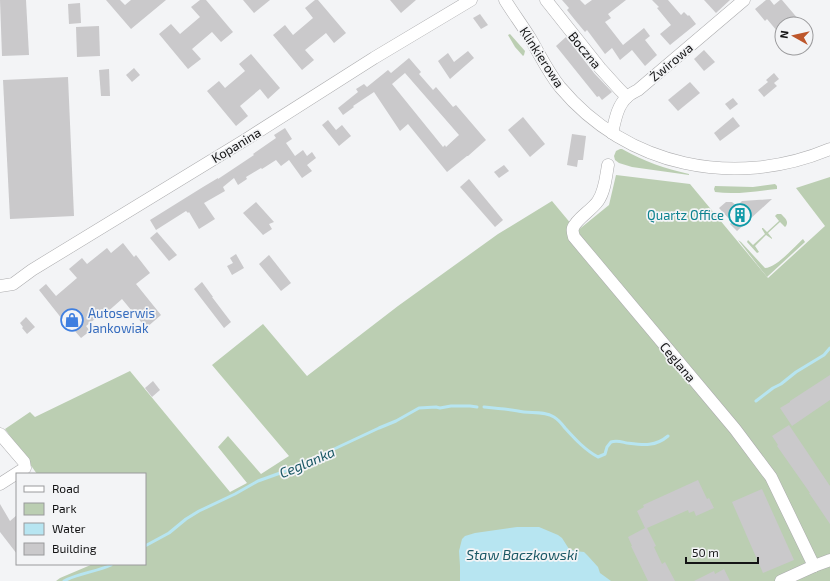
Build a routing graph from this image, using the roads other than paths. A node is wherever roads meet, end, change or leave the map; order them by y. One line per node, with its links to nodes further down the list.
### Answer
1 (471, 0): 9 (street, Kopanina)
2 (505, 0): 6 (street, Klinkierowa)
3 (546, 0): 5 (street, Boczna)
4 (744, 0): 5 (street, Żwirowa)
5 (627, 97): 6 (street, Żwirowa)
6 (612, 133): 7 (street, Klinkierowa)
7 (830, 149)
8 (608, 165): 15 (street, Ceglana)
9 (0, 286)
10 (0, 434): 11 (street)
11 (17, 473)
12 (16, 474): 13 (street)
13 (0, 484)
14 (830, 560): 15 (street)
15 (814, 566): 16 (street)
16 (781, 581)

